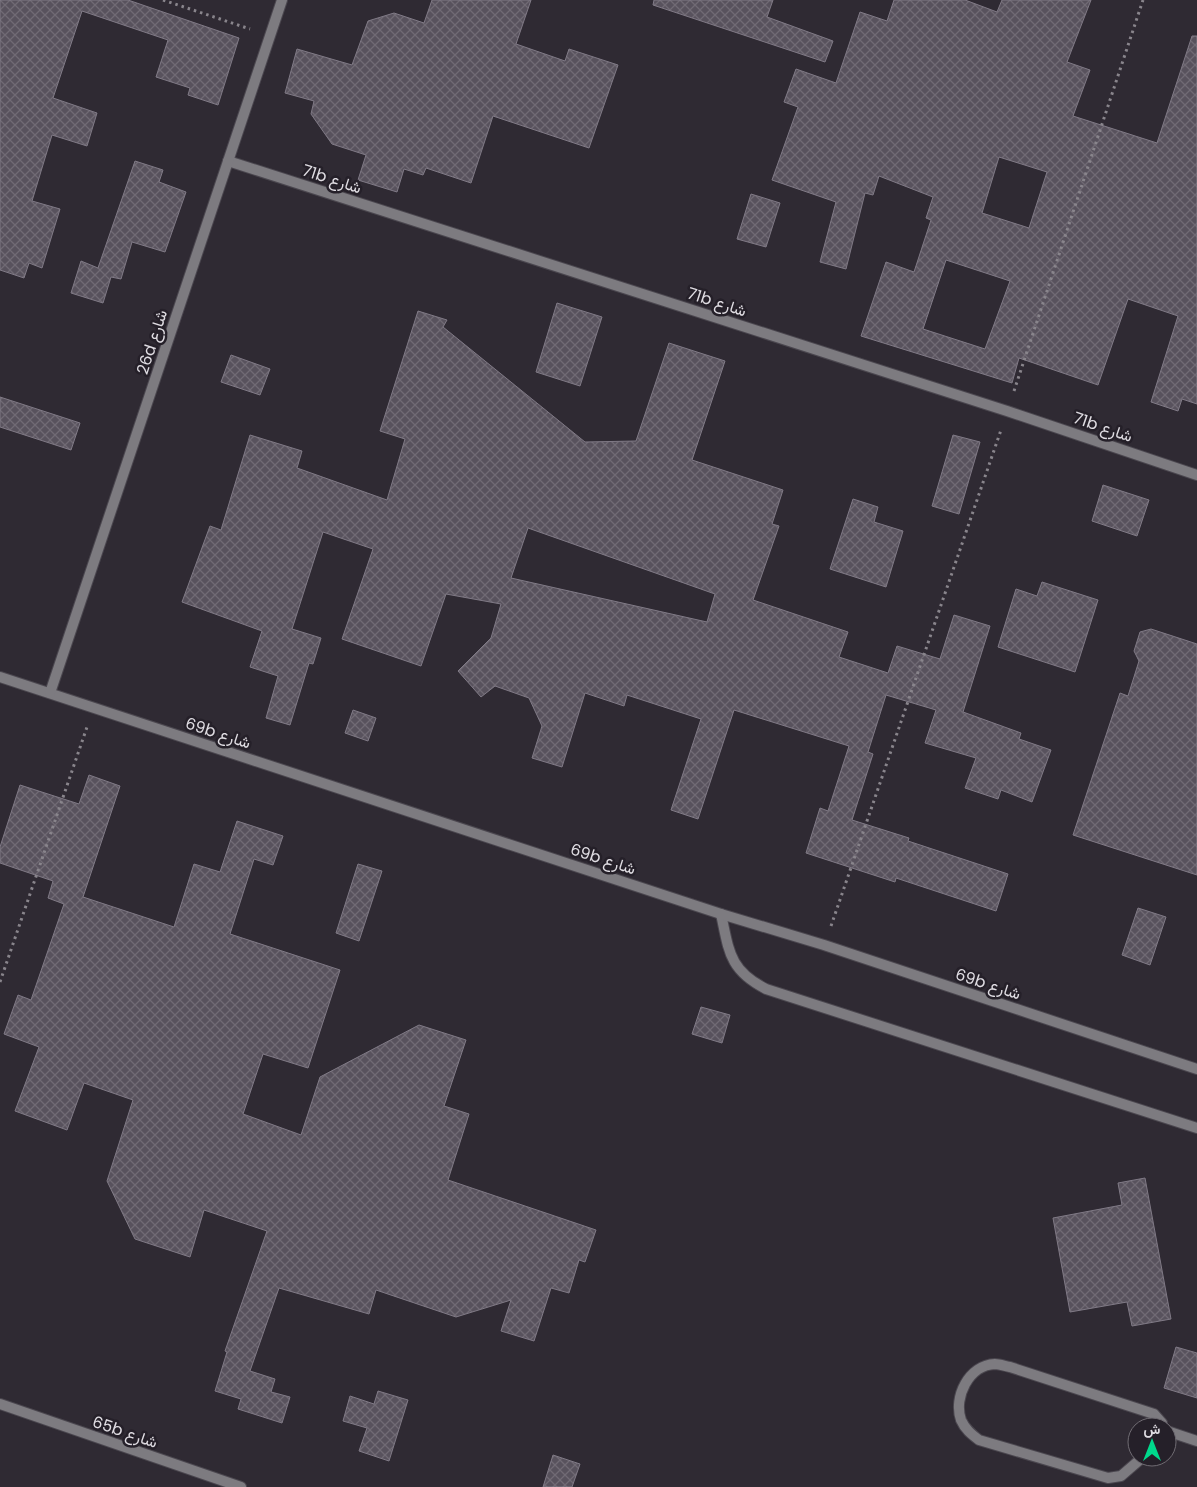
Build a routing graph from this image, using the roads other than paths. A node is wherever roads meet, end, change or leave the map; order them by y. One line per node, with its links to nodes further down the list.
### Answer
1 (282, 0): 2 (street, 26d شارع)
2 (228, 161): 3 (street, 71b شارع); 5 (street, 26d شارع)
3 (1197, 475)
4 (0, 677): 5 (street, 69b شارع)
5 (50, 693): 6 (street, 69b شارع)
6 (721, 914): 7 (street, 69b شارع); 8 (street)
7 (1197, 1069)
8 (1197, 1128)
9 (0, 1404): 14 (street, 65b شارع)
10 (1157, 1417): 13 (street)
11 (1177, 1434): 12 (street)
12 (1197, 1441)
13 (1131, 1467)
14 (241, 1487)

